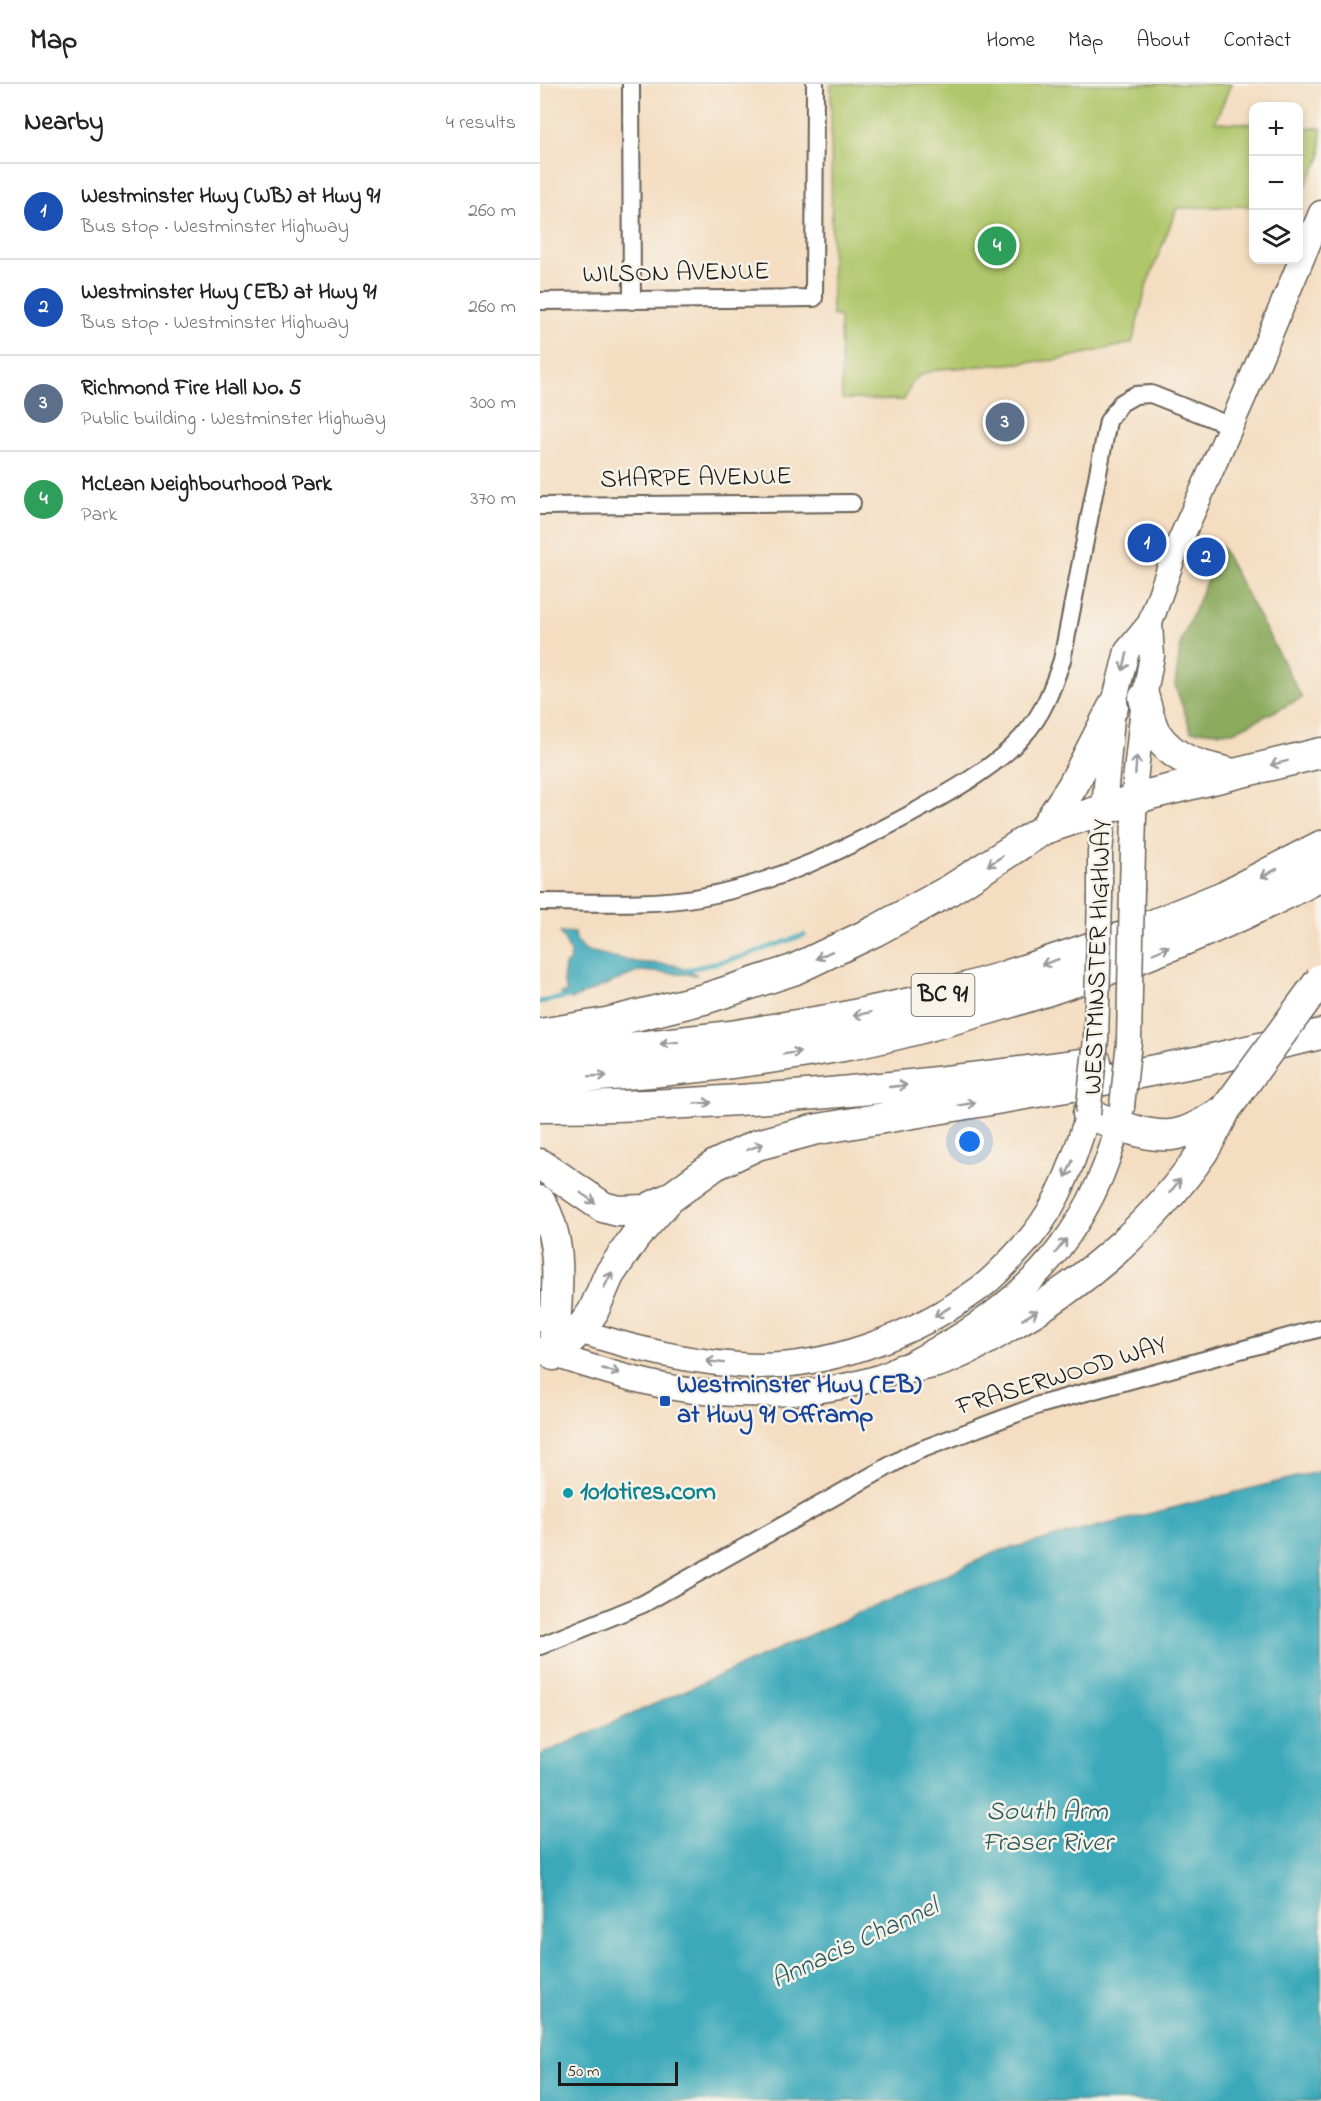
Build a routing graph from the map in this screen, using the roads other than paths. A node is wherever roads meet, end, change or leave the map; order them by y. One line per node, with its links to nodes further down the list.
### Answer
1 (631, 84): 6 (street)
2 (814, 84): 6 (street, WILSON AVENUE)
3 (1321, 213): 4 (main road, WESTMINSTER HIGHWAY)
4 (1314, 255): 7 (main road, WESTMINSTER HIGHWAY)
5 (540, 301): 6 (street, WILSON AVENUE)
6 (632, 301)
7 (1232, 426): 10 (main road, WESTMINSTER HIGHWAY); 20 (street)
8 (852, 503): 9 (street, SHARPE AVENUE)
9 (540, 506)
10 (1150, 623): 11 (main road, WESTMINSTER HIGHWAY); 12 (main road, WESTMINSTER HIGHWAY, one-way to 12)
11 (1144, 698): 14 (highway); 15 (main road, WESTMINSTER HIGHWAY, one-way to 11)
12 (1113, 707): 16 (main road, WESTMINSTER HIGHWAY); 17 (highway)
13 (1321, 753): 14 (highway, one-way to 14)
14 (1236, 774): 15 (highway)
15 (1134, 801): 16 (highway); 30 (main road, WESTMINSTER HIGHWAY, bridge)
16 (1104, 810): 17 (highway); 29 (main road, WESTMINSTER HIGHWAY, bridge)
17 (1044, 829): 23 (highway, one-way to 23)
18 (1321, 846): 25 (highway, BC 91, one-way to 25)
19 (1321, 876): 26 (highway, BC 91, one-way to 19)
20 (540, 902)
21 (1321, 979): 28 (highway, bridge)
22 (1321, 1023): 27 (highway, one-way to 22)
23 (540, 1034)
24 (1321, 1034): 32 (highway, one-way to 24)
25 (540, 1051)
26 (540, 1078)
27 (540, 1107)
28 (1226, 1109): 30 (highway); 37 (highway, one-way to 28)
29 (1088, 1114): 30 (highway); 34 (main road, WESTMINSTER HIGHWAY, one-way to 34)
30 (1120, 1115): 37 (main road, WESTMINSTER HIGHWAY, one-way to 30)
31 (540, 1164): 32 (highway, one-way to 32)
32 (670, 1198): 34 (highway, one-way to 32)
33 (540, 1201): 34 (highway)
34 (558, 1324): 36 (highway)
35 (1321, 1328): 38 (street, FRASERWOOD WAY)
36 (547, 1352): 37 (main road, WESTMINSTER HIGHWAY, one-way to 37)
37 (900, 1370)
38 (540, 1646)

